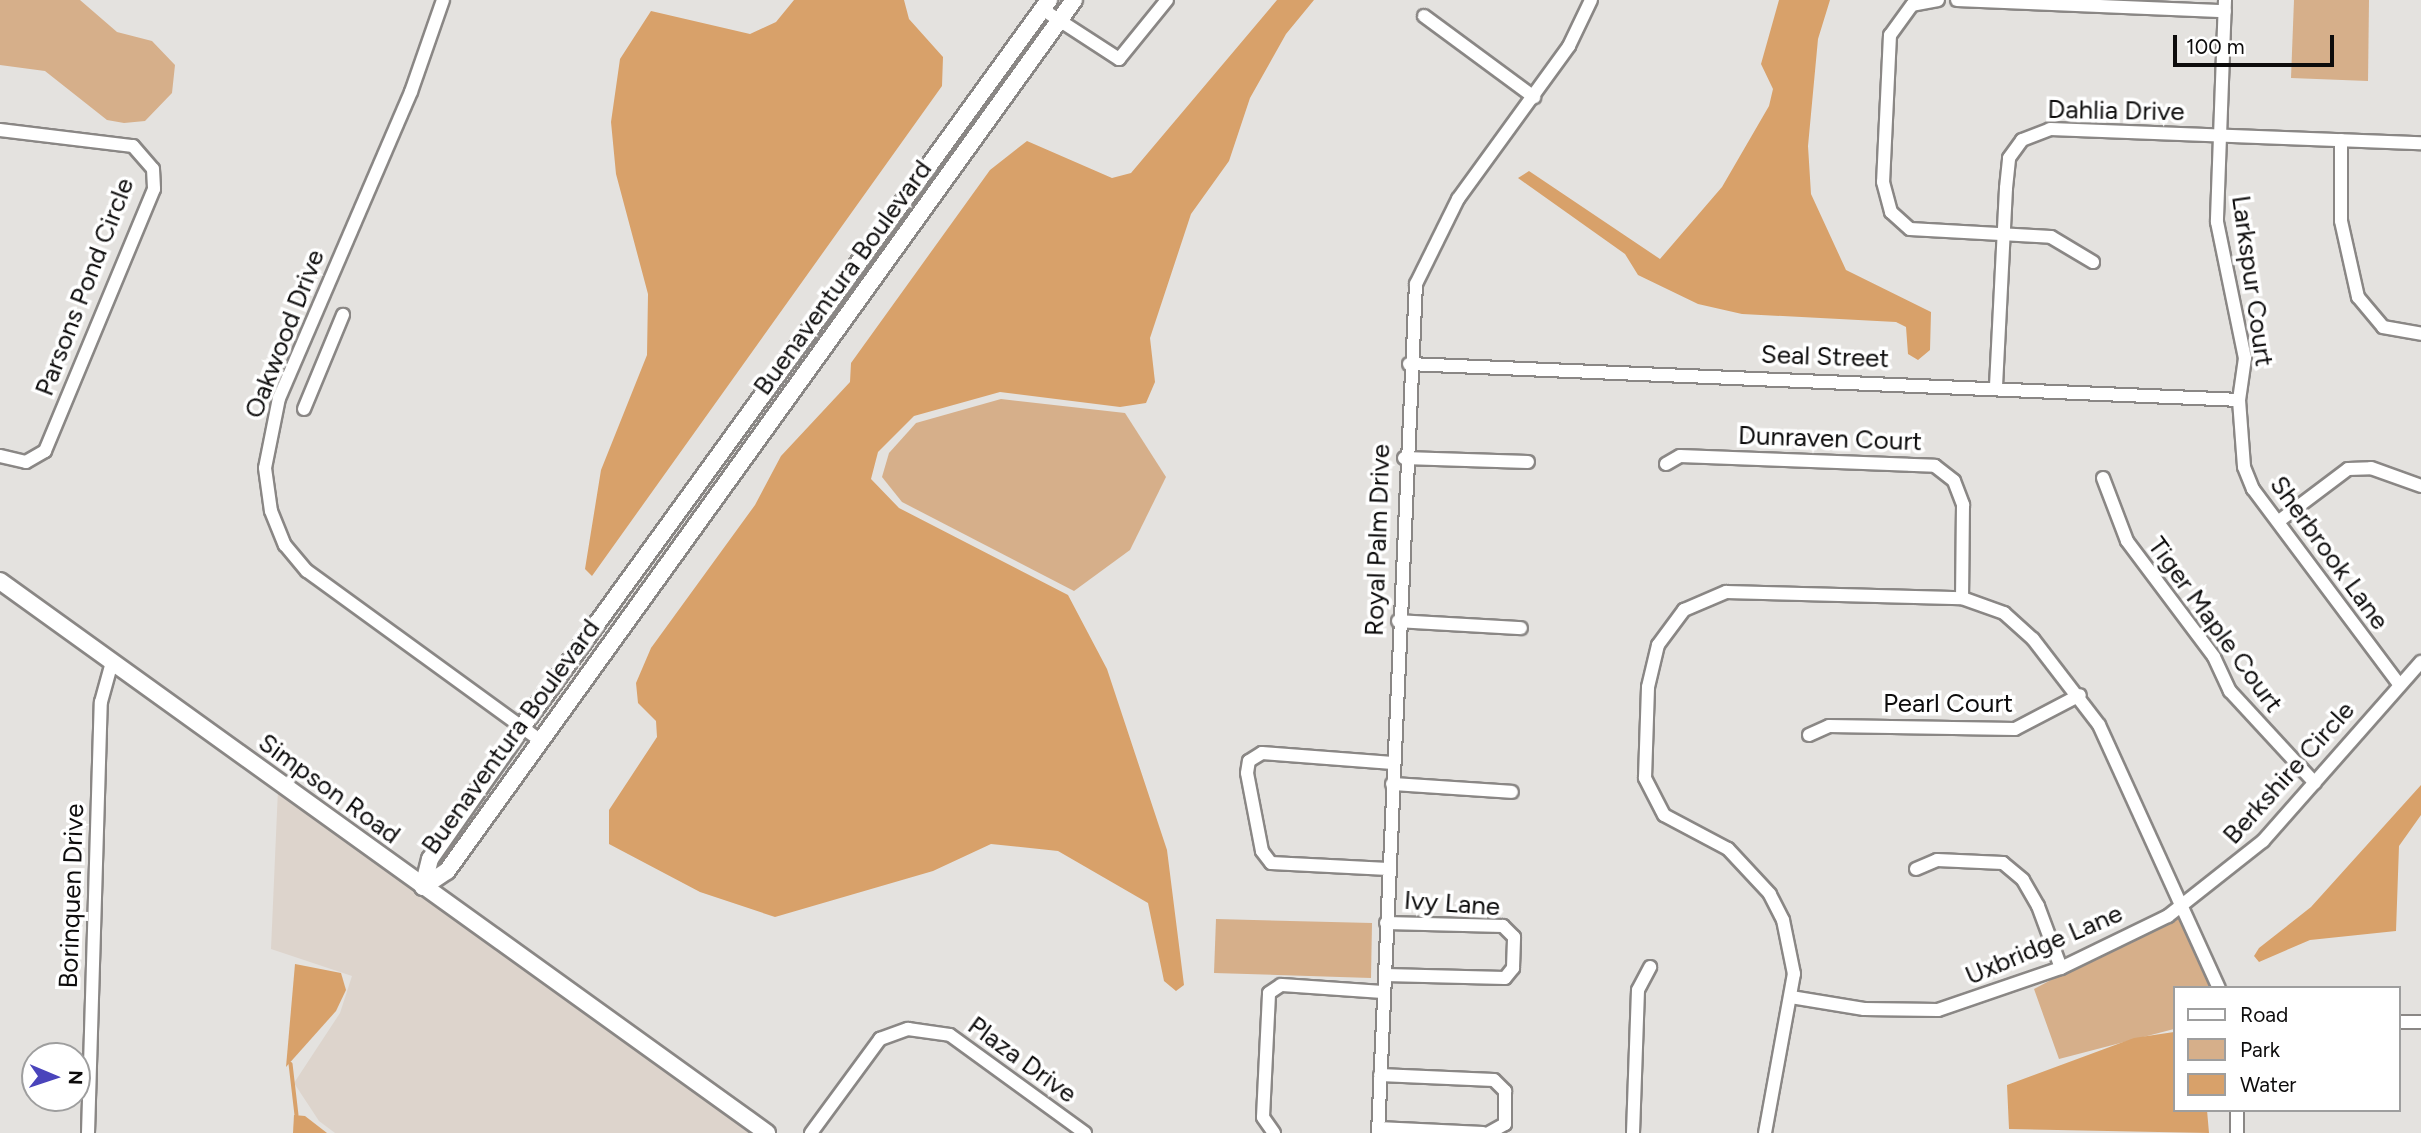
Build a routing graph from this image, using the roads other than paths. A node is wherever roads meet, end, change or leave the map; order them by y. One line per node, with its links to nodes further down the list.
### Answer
1 (443, 0): 41 (street, Oakwood Drive)
2 (1074, 0): 10 (main road, Buenaventura Boulevard)
3 (1167, 0): 10 (street)
4 (1591, 0): 13 (street, Royal Palm Drive)
5 (1938, 0): 18 (street)
6 (1957, 0): 8 (street)
7 (1046, 5): 10 (street); 11 (main road, Buenaventura Boulevard)
8 (2225, 6): 15 (street, Larkspur Court)
9 (1424, 16): 13 (street)
10 (1058, 21): 12 (main road, Buenaventura Boulevard)
11 (1027, 31): 12 (street); 41 (main road, Buenaventura Boulevard)
12 (1043, 42): 43 (main road, Buenaventura Boulevard)
13 (1534, 97): 22 (street, Royal Palm Drive)
14 (0, 130): 26 (street, Parsons Pond Circle)
15 (2219, 135): 16 (street, Dahlia Drive); 18 (street, Dahlia Drive); 24 (street, Larkspur Court)
16 (2341, 140): 17 (street, Dahlia Drive); 21 (street)
17 (2421, 143)
18 (2004, 235): 19 (street); 23 (street, Dahlia Drive)
19 (2093, 262)
20 (343, 316): 25 (street)
21 (2421, 334)
22 (1409, 364): 23 (street, Seal Street); 27 (street, Royal Palm Drive)
23 (1996, 386): 24 (street, Seal Street)
24 (2239, 400): 32 (street, Sherbrook Lane)
25 (304, 410)
26 (0, 456)
27 (1404, 458): 28 (street); 35 (street, Royal Palm Drive)
28 (1528, 462)
29 (1666, 464): 34 (street, Dunraven Court)
30 (2103, 478): 45 (street, Tiger Maple Court)
31 (2421, 486): 32 (street)
32 (2279, 521): 39 (street, Sherbrook Lane)
33 (0, 581): 37 (main road, Simpson Road)
34 (1962, 598): 40 (street); 58 (street)
35 (1398, 621): 36 (street); 44 (street, Royal Palm Drive)
36 (1521, 628)
37 (112, 662): 50 (main road, Simpson Road); 64 (street, Borinquen Drive)
38 (2421, 662): 39 (street, Berkshire Circle)
39 (2398, 684): 45 (street, Berkshire Circle)
40 (2080, 695): 42 (street, Pearl Court); 51 (street)
41 (522, 727): 43 (street, Oakwood Drive); 50 (main road, Buenaventura Boulevard)
42 (1809, 735)
43 (541, 741): 50 (main road, Buenaventura Boulevard)
44 (1393, 763): 46 (street, Royal Palm Drive); 48 (street)
45 (2315, 783): 51 (street, Berkshire Circle)
46 (1392, 785): 47 (street); 48 (street, Royal Palm Drive)
47 (1512, 792)
48 (1388, 869): 52 (street, Royal Palm Drive)
49 (1916, 869): 54 (street)
50 (423, 887): 65 (main road, Simpson Road)
51 (2183, 903): 54 (street, Uxbridge Lane); 56 (street)
52 (1386, 923): 55 (street, Royal Palm Drive); 55 (street, Ivy Lane)
53 (1650, 967): 70 (street)
54 (2062, 968): 58 (street, Uxbridge Lane)
55 (1385, 975): 57 (street, Royal Palm Drive)
56 (2218, 986)
57 (1384, 992): 61 (street, Royal Palm Drive); 68 (street)
58 (1791, 997): 71 (street)
59 (2421, 1022): 60 (street)
60 (2400, 1023)
61 (1380, 1075): 63 (street, Royal Palm Drive); 69 (street)
62 (2237, 1112): 72 (street)
63 (1378, 1130): 69 (street)
64 (88, 1133)
65 (767, 1133)
66 (811, 1133): 67 (street, Plaza Drive)
67 (1085, 1133)
68 (1274, 1133)
69 (1486, 1133)
70 (1633, 1133)
71 (1765, 1133)
72 (2237, 1133)

